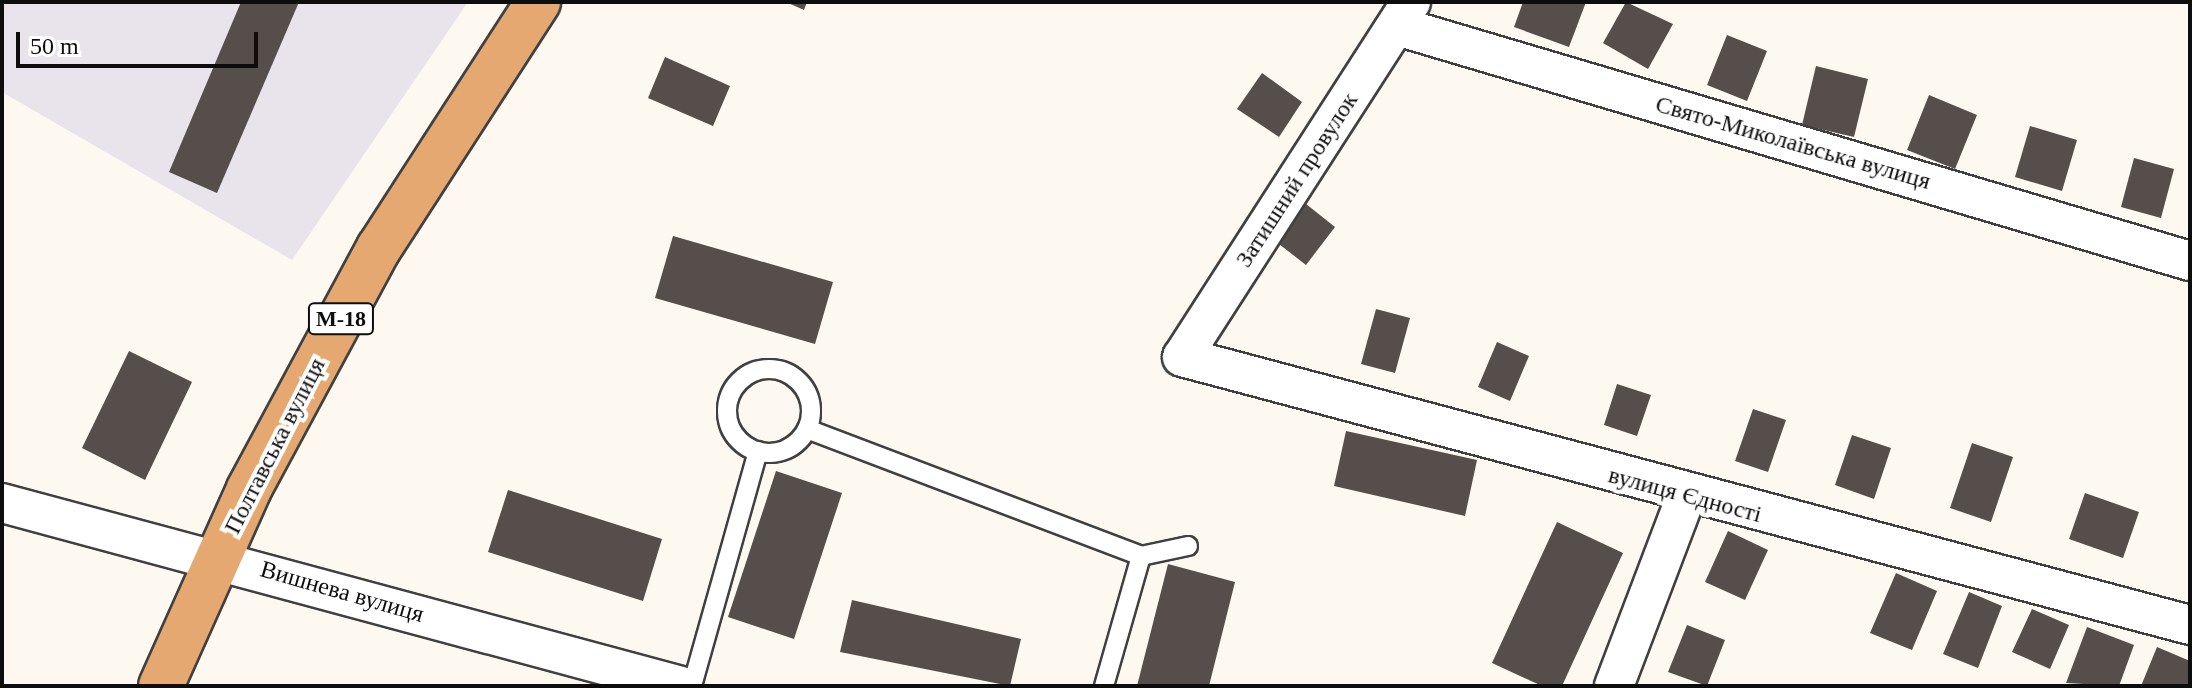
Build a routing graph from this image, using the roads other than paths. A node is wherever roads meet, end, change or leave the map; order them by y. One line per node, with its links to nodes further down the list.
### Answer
1 (538, 2): 11 (highway, Полтавська вулиця / М-18)
2 (1404, 14): 3 (street, Свято-Миколаївська вулиця); 4 (street, Затишний провулок)
3 (2190, 261)
4 (1182, 357): 7 (street, вулиця Єдності)
5 (807, 429): 6 (lane); 6 (lane); 10 (lane)
6 (758, 451): 16 (lane)
7 (1686, 496): 12 (street, вулиця Єдності); 18 (street)
8 (2, 503): 11 (street, Вишнева вулиця)
9 (1188, 546): 10 (lane)
10 (1141, 556): 17 (lane)
11 (219, 557): 13 (street, Вишнева вулиця); 14 (highway, Полтавська вулиця / М-18)
12 (2190, 625)
13 (581, 673): 15 (street, Вишнева вулиця)
14 (161, 686)
15 (681, 686)
16 (692, 686)
17 (1104, 686)
18 (1614, 686)

